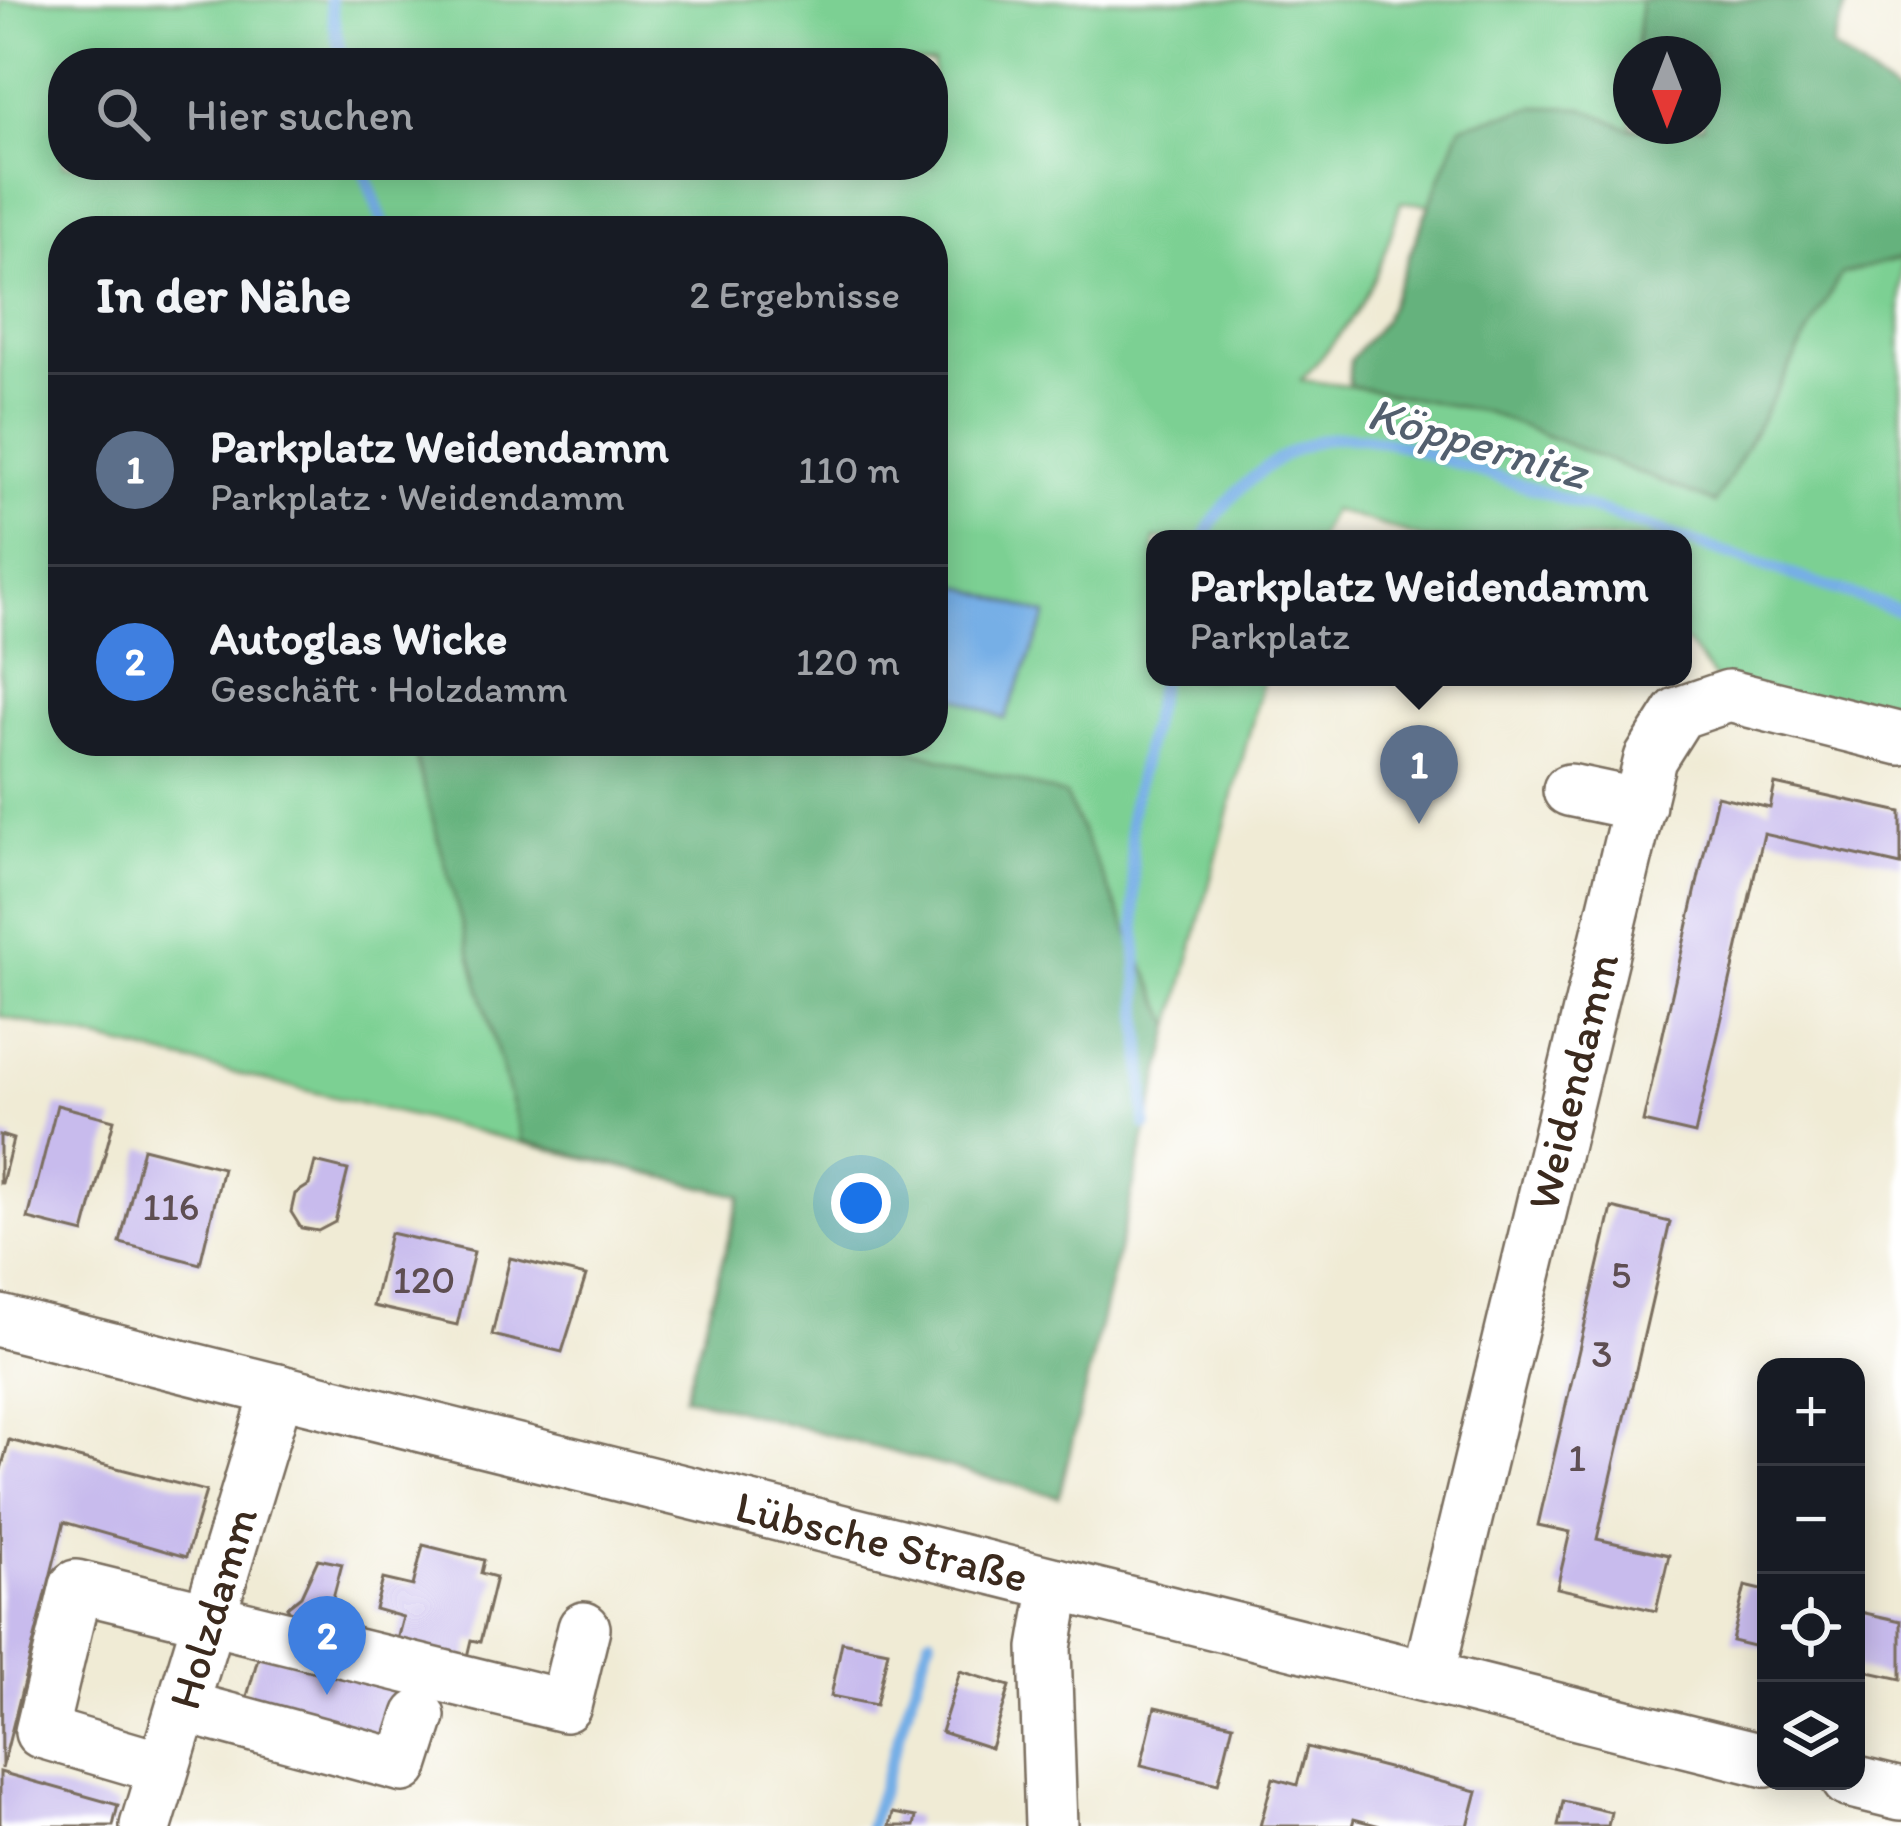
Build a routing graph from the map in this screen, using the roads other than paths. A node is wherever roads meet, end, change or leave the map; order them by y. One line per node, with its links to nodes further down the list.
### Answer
1 (1901, 739): 3 (street, Weidendamm)
2 (1569, 790): 3 (street)
3 (1640, 805): 9 (street, Weidendamm)
4 (0, 1321): 5 (street, Lübsche Straße)
5 (278, 1390): 6 (street, Lübsche Straße); 7 (street, Holzdamm)
6 (1056, 1584): 9 (street, Lübsche Straße); 17 (street)
7 (213, 1617): 8 (street); 10 (street, Holzdamm); 13 (street)
8 (584, 1628)
9 (1428, 1676): 12 (street, Lübsche Straße)
10 (184, 1707): 11 (street); 13 (street, Holzdamm)
11 (419, 1716)
12 (1757, 1759)
13 (163, 1768): 16 (street, Holzdamm)
14 (1865, 1785): 15 (street)
15 (1901, 1794)
16 (146, 1826)
17 (1051, 1826)

